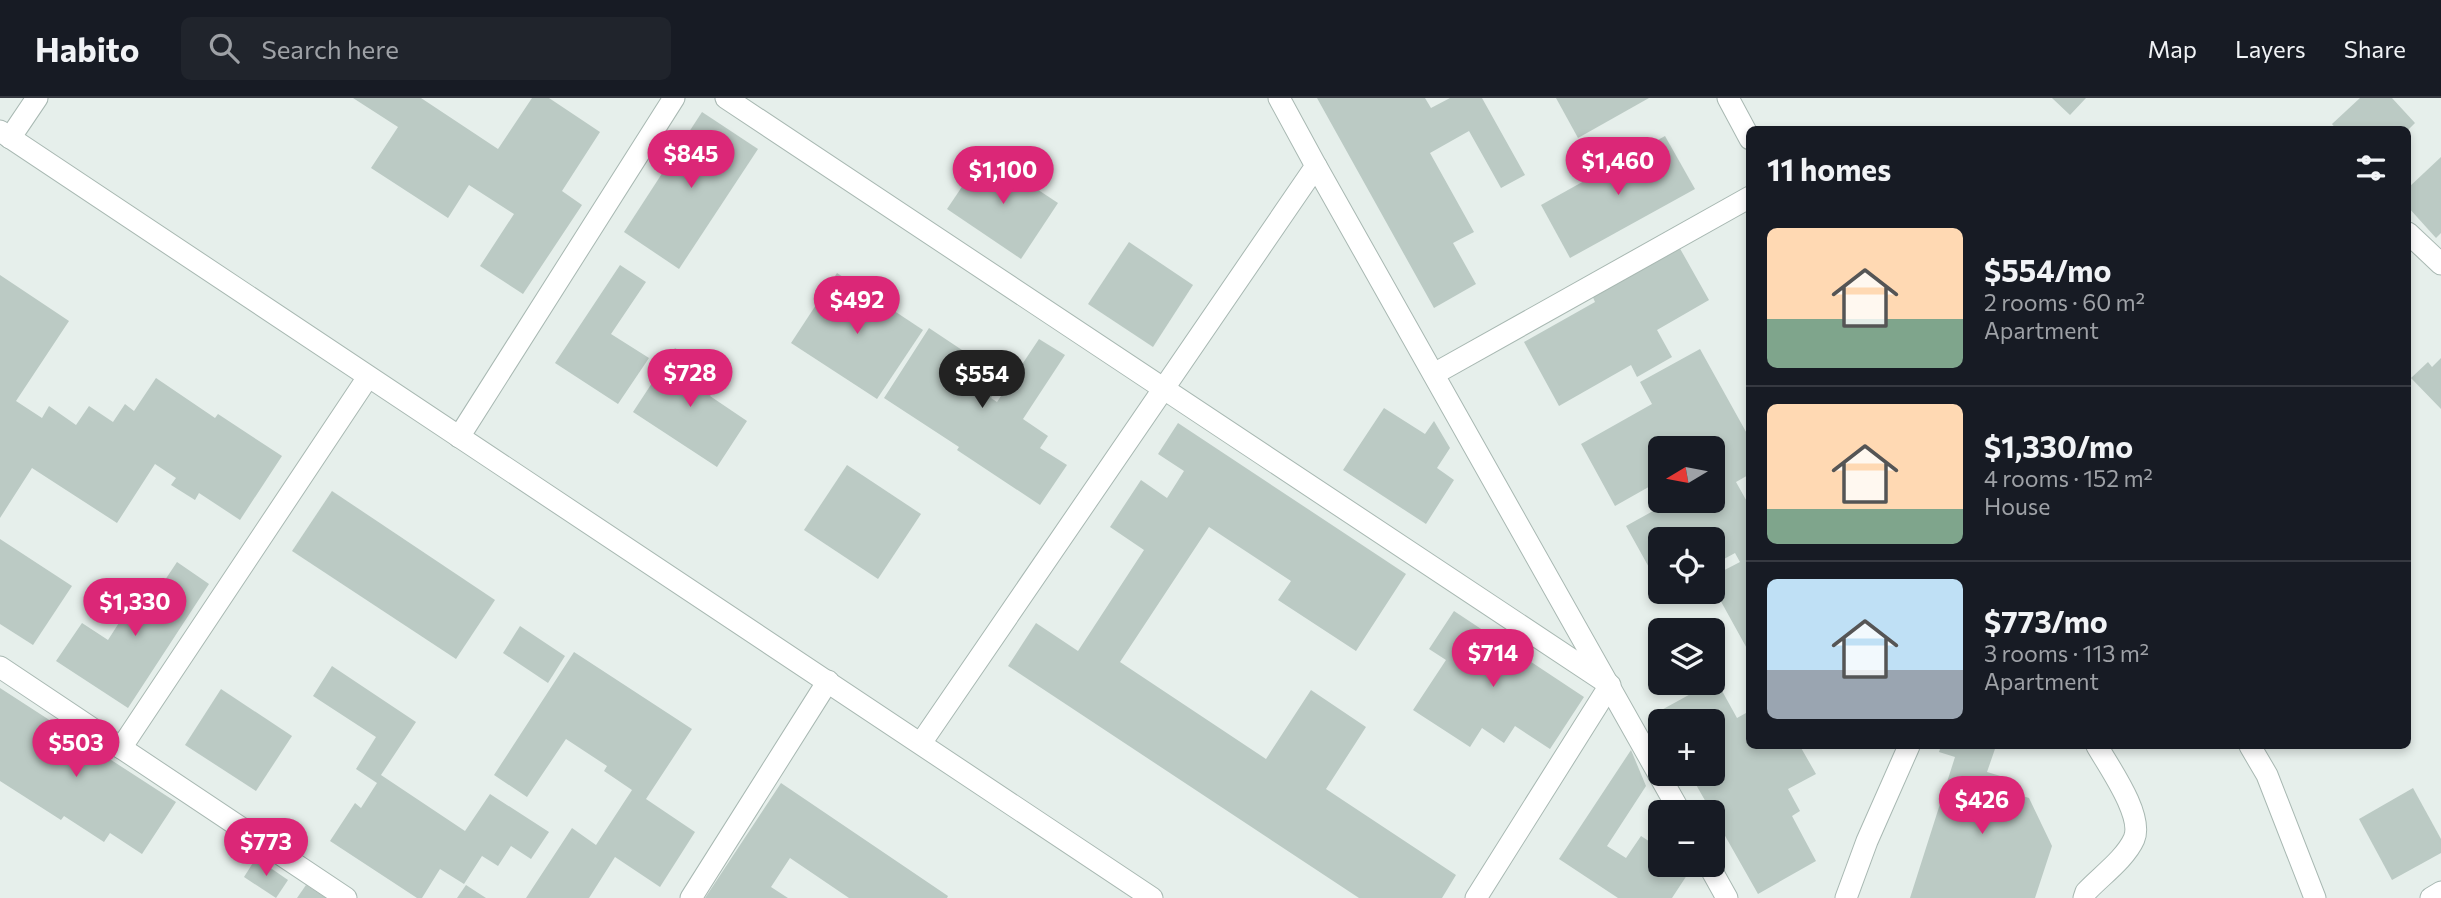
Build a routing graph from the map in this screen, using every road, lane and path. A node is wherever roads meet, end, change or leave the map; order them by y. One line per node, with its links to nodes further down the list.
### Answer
1 (37, 98): 7 (street)
2 (674, 98): 15 (street)
3 (726, 98): 14 (street)
4 (1279, 98): 8 (street)
5 (1728, 98): 6 (street)
6 (1746, 132)
7 (5, 134): 13 (street)
8 (1316, 166): 12 (street); 14 (street)
9 (1746, 199): 12 (street)
10 (2411, 236): 11 (street)
11 (2441, 264)
12 (1434, 374): 18 (street)
13 (368, 377): 15 (street); 20 (street)
14 (1163, 389): 18 (street); 19 (street)
15 (458, 437): 17 (street)
16 (0, 667): 20 (street)
17 (828, 681): 19 (street); 28 (street)
18 (1610, 685): 24 (street); 30 (street)
19 (922, 743): 29 (street)
20 (121, 748): 27 (street)
21 (1908, 749): 32 (street)
22 (2099, 749): 33 (street)
23 (2252, 749): 34 (street)
24 (1672, 800)
25 (1715, 877): 31 (street)
26 (2441, 892): 35 (street)
27 (346, 898)
28 (691, 898)
29 (1152, 898)
30 (1476, 898)
31 (1727, 898)
32 (1846, 898)
33 (2084, 898)
34 (2315, 898)
35 (2431, 898)

